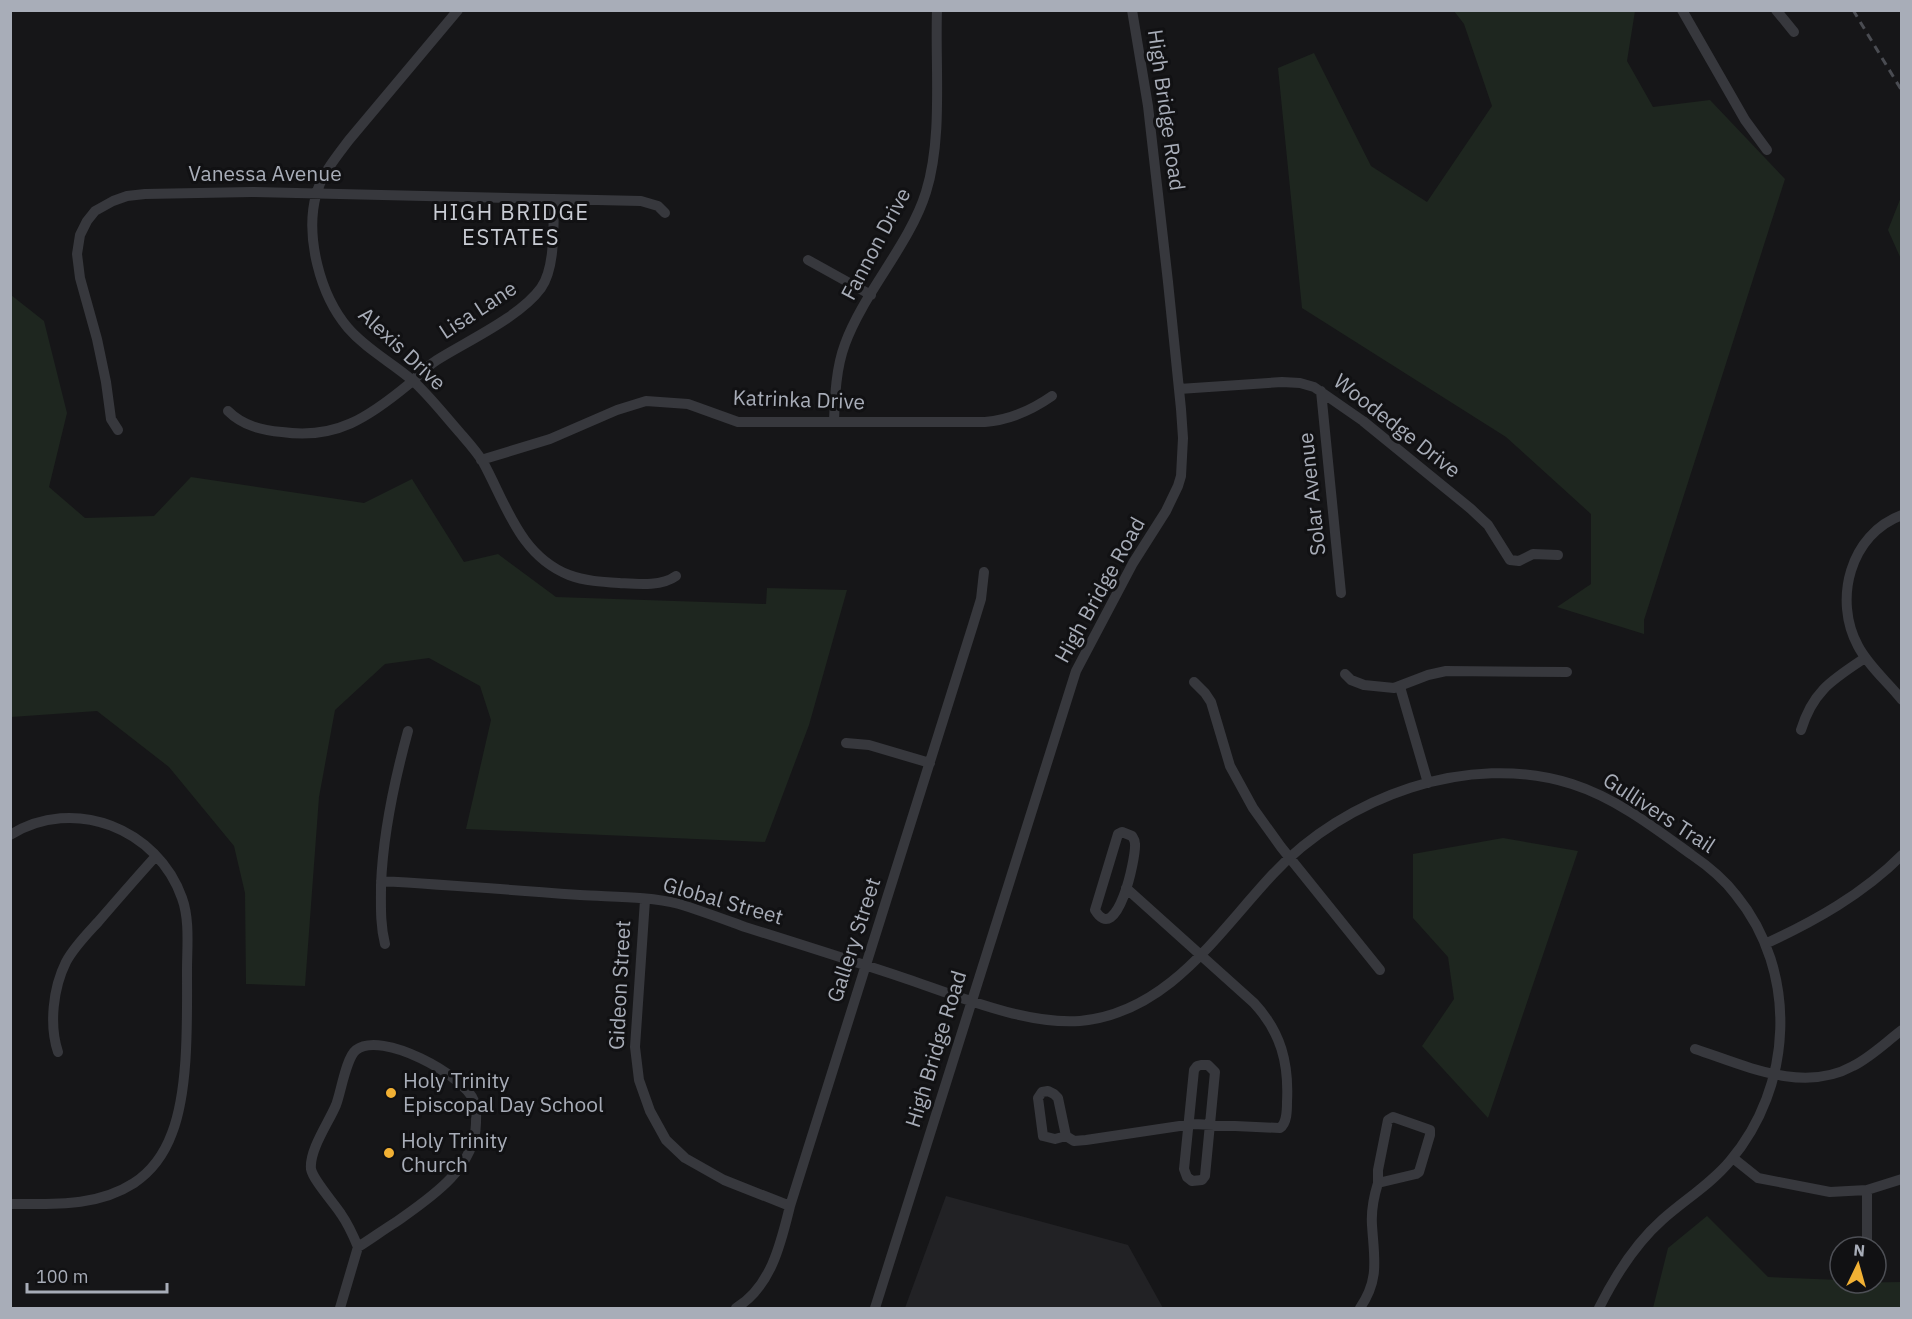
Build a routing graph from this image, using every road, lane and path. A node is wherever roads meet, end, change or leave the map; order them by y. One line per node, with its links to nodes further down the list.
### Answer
1 (458, 10): 8 (street, Alexis Drive)
2 (937, 10): 12 (street, Fannon Drive)
3 (1132, 10): 14 (street, High Bridge Road)
4 (1682, 10): 7 (street)
5 (1776, 10): 6 (street)
6 (1794, 32)
7 (1767, 150)
8 (316, 194): 9 (street, Vanessa Avenue); 13 (street, Alexis Drive); 19 (street, Vanessa Avenue)
9 (554, 199): 10 (street, Vanessa Avenue); 13 (street, Lisa Lane)
10 (665, 213)
11 (808, 260): 12 (street)
12 (871, 295): 18 (street, Fannon Drive)
13 (413, 381): 17 (street, Lisa Lane); 20 (street, Alexis Drive)
14 (1179, 389): 15 (street, Woodedge Drive); 49 (street, High Bridge Road)
15 (1321, 391): 22 (street, Woodedge Drive); 25 (street, Solar Avenue)
16 (1052, 396): 18 (street, Katrinka Drive)
17 (228, 411)
18 (834, 421): 20 (street, Katrinka Drive)
19 (118, 430)
20 (481, 460): 24 (street, Alexis Drive)
21 (1902, 515): 26 (street)
22 (1558, 555)
23 (984, 572): 35 (street, Gallery Street)
24 (676, 576)
25 (1341, 593)
26 (1865, 658): 31 (street); 32 (street)
27 (1567, 672): 30 (street)
28 (1345, 674): 30 (street)
29 (1194, 682): 40 (street)
30 (1400, 687): 36 (street)
31 (1902, 700)
32 (1801, 730)
33 (408, 731): 41 (street)
34 (846, 743): 35 (street)
35 (930, 763): 47 (street, Gallery Street)
36 (1428, 783): 40 (street, Gullivers Trail); 45 (street, Gullivers Trail)
37 (10, 834): 38 (street)
38 (156, 856): 52 (street); 61 (street)
39 (1901, 856): 45 (street)
40 (1290, 857): 46 (street, Gullivers Trail); 48 (street)
41 (381, 881): 43 (street, Global Street); 44 (street)
42 (1126, 888): 42 (street); 46 (street)
43 (645, 900): 47 (street, Global Street); 62 (street, Gideon Street)
44 (385, 944)
45 (1765, 944): 53 (street, Gullivers Trail)
46 (1201, 955): 49 (street, Gullivers Trail); 55 (street)
47 (866, 965): 49 (street, Global Street); 62 (street, Gallery Street)
48 (1380, 970)
49 (972, 1001): 67 (street, High Bridge Road)
50 (1902, 1030): 53 (street)
51 (1695, 1049): 53 (street)
52 (58, 1052)
53 (1775, 1075): 57 (street, Gullivers Trail)
54 (1188, 1124): 55 (street); 55 (street); 55 (street); 56 (street)
55 (1211, 1124)
56 (1066, 1136)
57 (1733, 1158): 60 (street); 69 (street, Gullivers Trail)
58 (1902, 1179): 60 (street)
59 (1378, 1183): 59 (street); 68 (street)
60 (1866, 1190): 63 (street)
61 (10, 1204)
62 (790, 1206): 66 (street, Gallery Street)
63 (1867, 1235)
64 (358, 1247): 64 (street); 65 (street)
65 (340, 1308)
66 (736, 1308)
67 (875, 1308)
68 (1360, 1308)
69 (1599, 1308)

